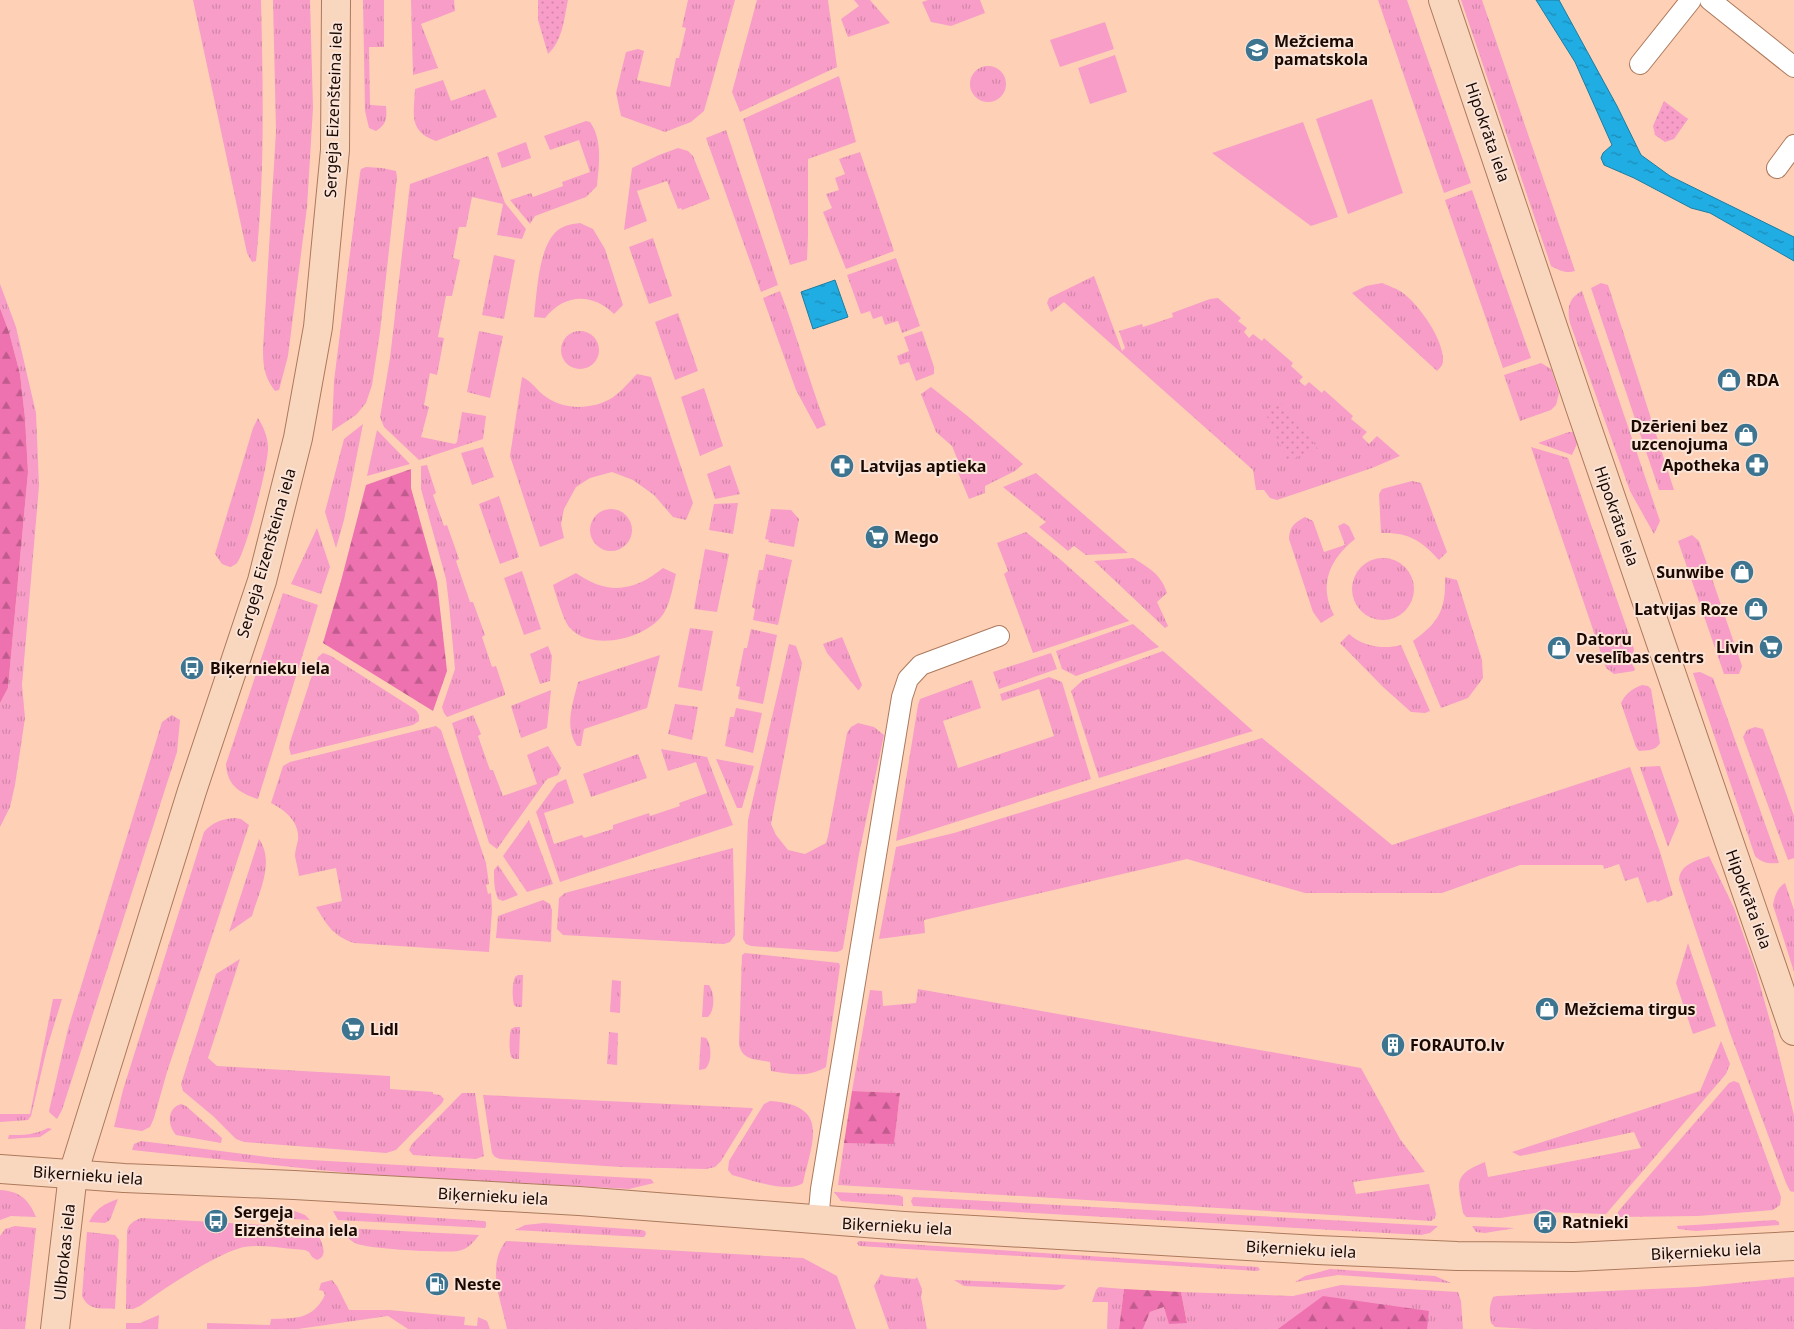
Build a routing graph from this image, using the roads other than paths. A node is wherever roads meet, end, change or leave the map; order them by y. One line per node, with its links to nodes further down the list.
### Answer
1 (336, 0): 12 (street, Sergeja Eizenšteina iela)
2 (1443, 0): 10 (street, Hipokrāta iela)
3 (1690, 0): 5 (street)
4 (1710, 0): 6 (street)
5 (1640, 64)
6 (1794, 67)
7 (1794, 145): 8 (street)
8 (1777, 168)
9 (999, 636): 13 (street)
10 (1794, 1031)
11 (0, 1169): 12 (street, Biķernieku iela)
12 (73, 1174): 13 (street, Biķernieku iela); 15 (street, Ulbrokas iela)
13 (818, 1221): 14 (street, Biķernieku iela)
14 (1794, 1246)
15 (55, 1329)

